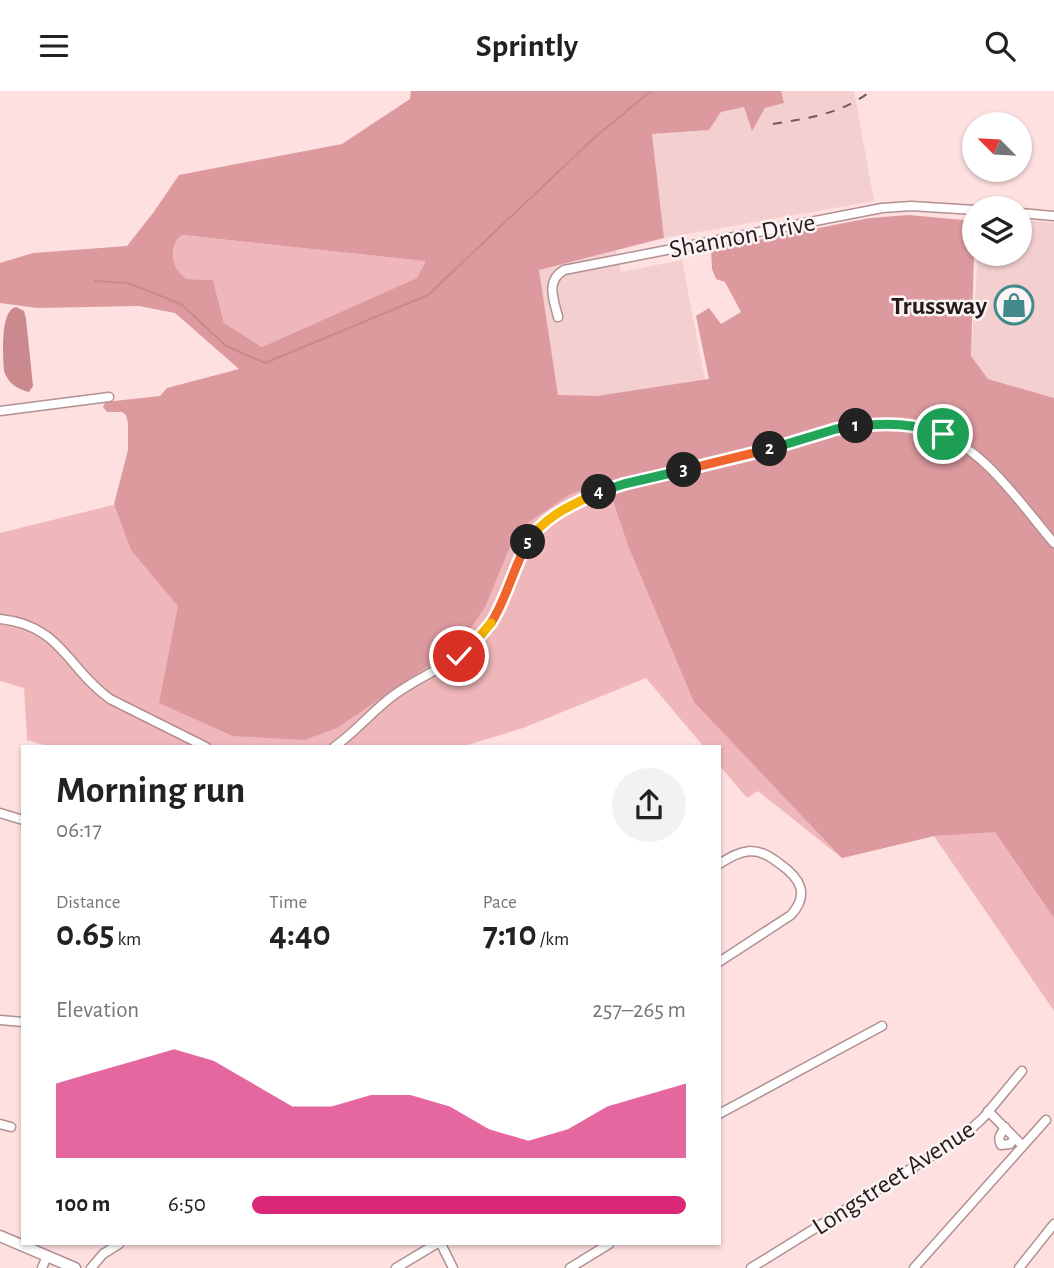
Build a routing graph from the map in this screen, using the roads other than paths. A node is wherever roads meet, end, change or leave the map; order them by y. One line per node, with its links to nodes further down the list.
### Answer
1 (962, 209): 4 (street, Shannon Drive)
2 (1032, 214): 3 (street)
3 (1054, 216)
4 (558, 317)
5 (109, 397): 6 (street)
6 (0, 411)
7 (1054, 543): 10 (street)
8 (0, 619): 9 (street)
9 (202, 745)
10 (337, 745)
11 (0, 813): 12 (street)
12 (21, 819)
13 (721, 863): 14 (street)
14 (721, 961)
15 (0, 1020): 16 (street)
16 (21, 1022)
17 (882, 1026): 20 (street)
18 (1023, 1071): 19 (street, Longstreet Avenue)
19 (988, 1111): 24 (street); 42 (street, Longstreet Avenue)
20 (721, 1113)
21 (1046, 1120): 26 (street)
22 (0, 1124): 23 (street)
23 (11, 1126)
24 (1005, 1128): 25 (street); 25 (street)
25 (1016, 1138): 26 (street)
26 (1023, 1146): 43 (street)
27 (1054, 1224): 44 (street)
28 (0, 1236): 29 (main road)
29 (21, 1243)
30 (26, 1245): 35 (main road)
31 (117, 1245): 38 (street)
32 (436, 1245): 39 (street)
33 (439, 1245): 40 (street)
34 (607, 1245): 41 (street)
35 (47, 1256): 36 (street); 37 (main road)
36 (42, 1268)
37 (75, 1268)
38 (91, 1268)
39 (396, 1268)
40 (453, 1268)
41 (570, 1268)
42 (751, 1268)
43 (914, 1268)
44 (1019, 1268)

